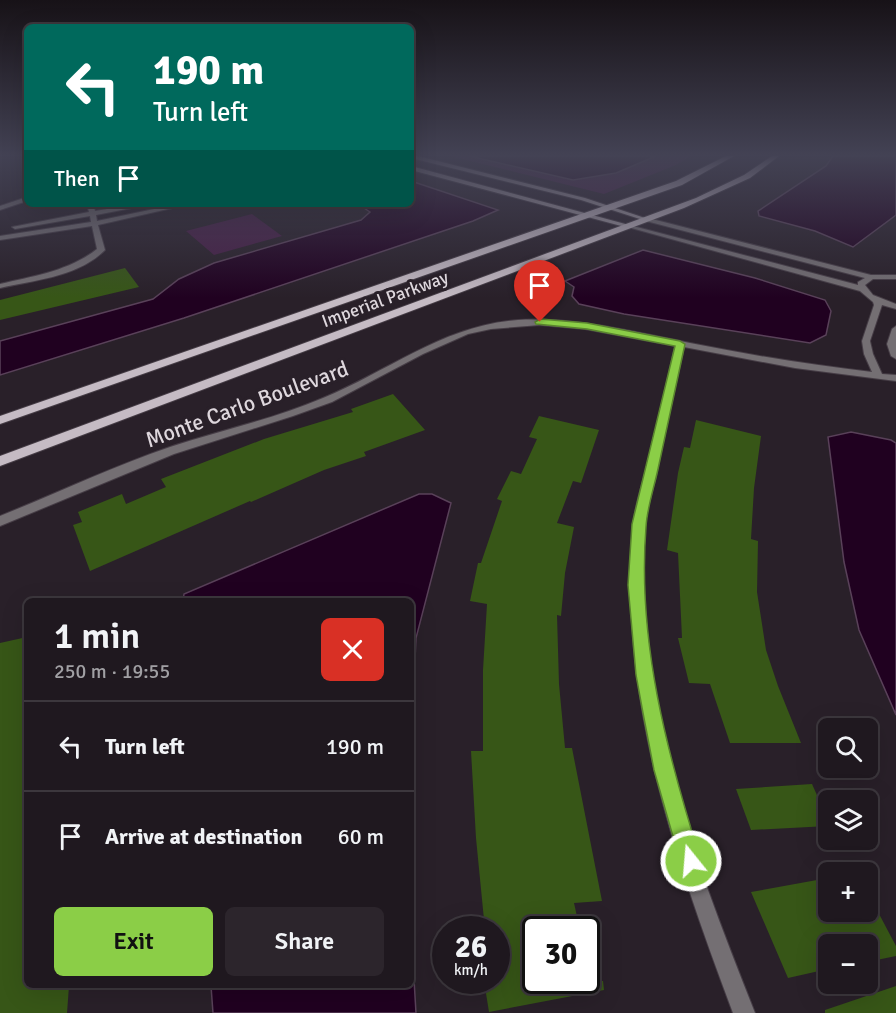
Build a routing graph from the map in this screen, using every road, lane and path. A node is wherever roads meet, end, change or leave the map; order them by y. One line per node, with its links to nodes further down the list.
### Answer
1 (545, 203): 9 (street)
2 (595, 203): 8 (street)
3 (621, 203): 8 (main road, Imperial Parkway)
4 (688, 203): 11 (main road, Imperial Parkway)
5 (91, 207): 10 (street)
6 (138, 207): 10 (street)
7 (169, 207): 10 (street)
8 (608, 208): 9 (main road, Imperial Parkway); 11 (street)
9 (590, 215): 12 (street); 26 (main road, Imperial Parkway)
10 (95, 219): 13 (street); 14 (street); 17 (street)
11 (648, 220): 12 (main road, Imperial Parkway); 15 (street)
12 (627, 226): 18 (street); 27 (main road, Imperial Parkway)
13 (0, 230)
14 (0, 238)
15 (871, 277): 16 (street); 18 (street)
16 (896, 277)
17 (0, 286)
18 (862, 289): 19 (street)
19 (877, 300): 20 (street); 24 (street)
20 (896, 307)
21 (896, 329): 23 (street)
22 (680, 344): 24 (street, Monte Carlo Boulevard); 28 (street, Monte Carlo Boulevard); 29 (street)
23 (896, 356)
24 (878, 376): 25 (street, Monte Carlo Boulevard)
25 (896, 378)
26 (0, 420)
27 (0, 461)
28 (0, 521)
29 (744, 1013)

